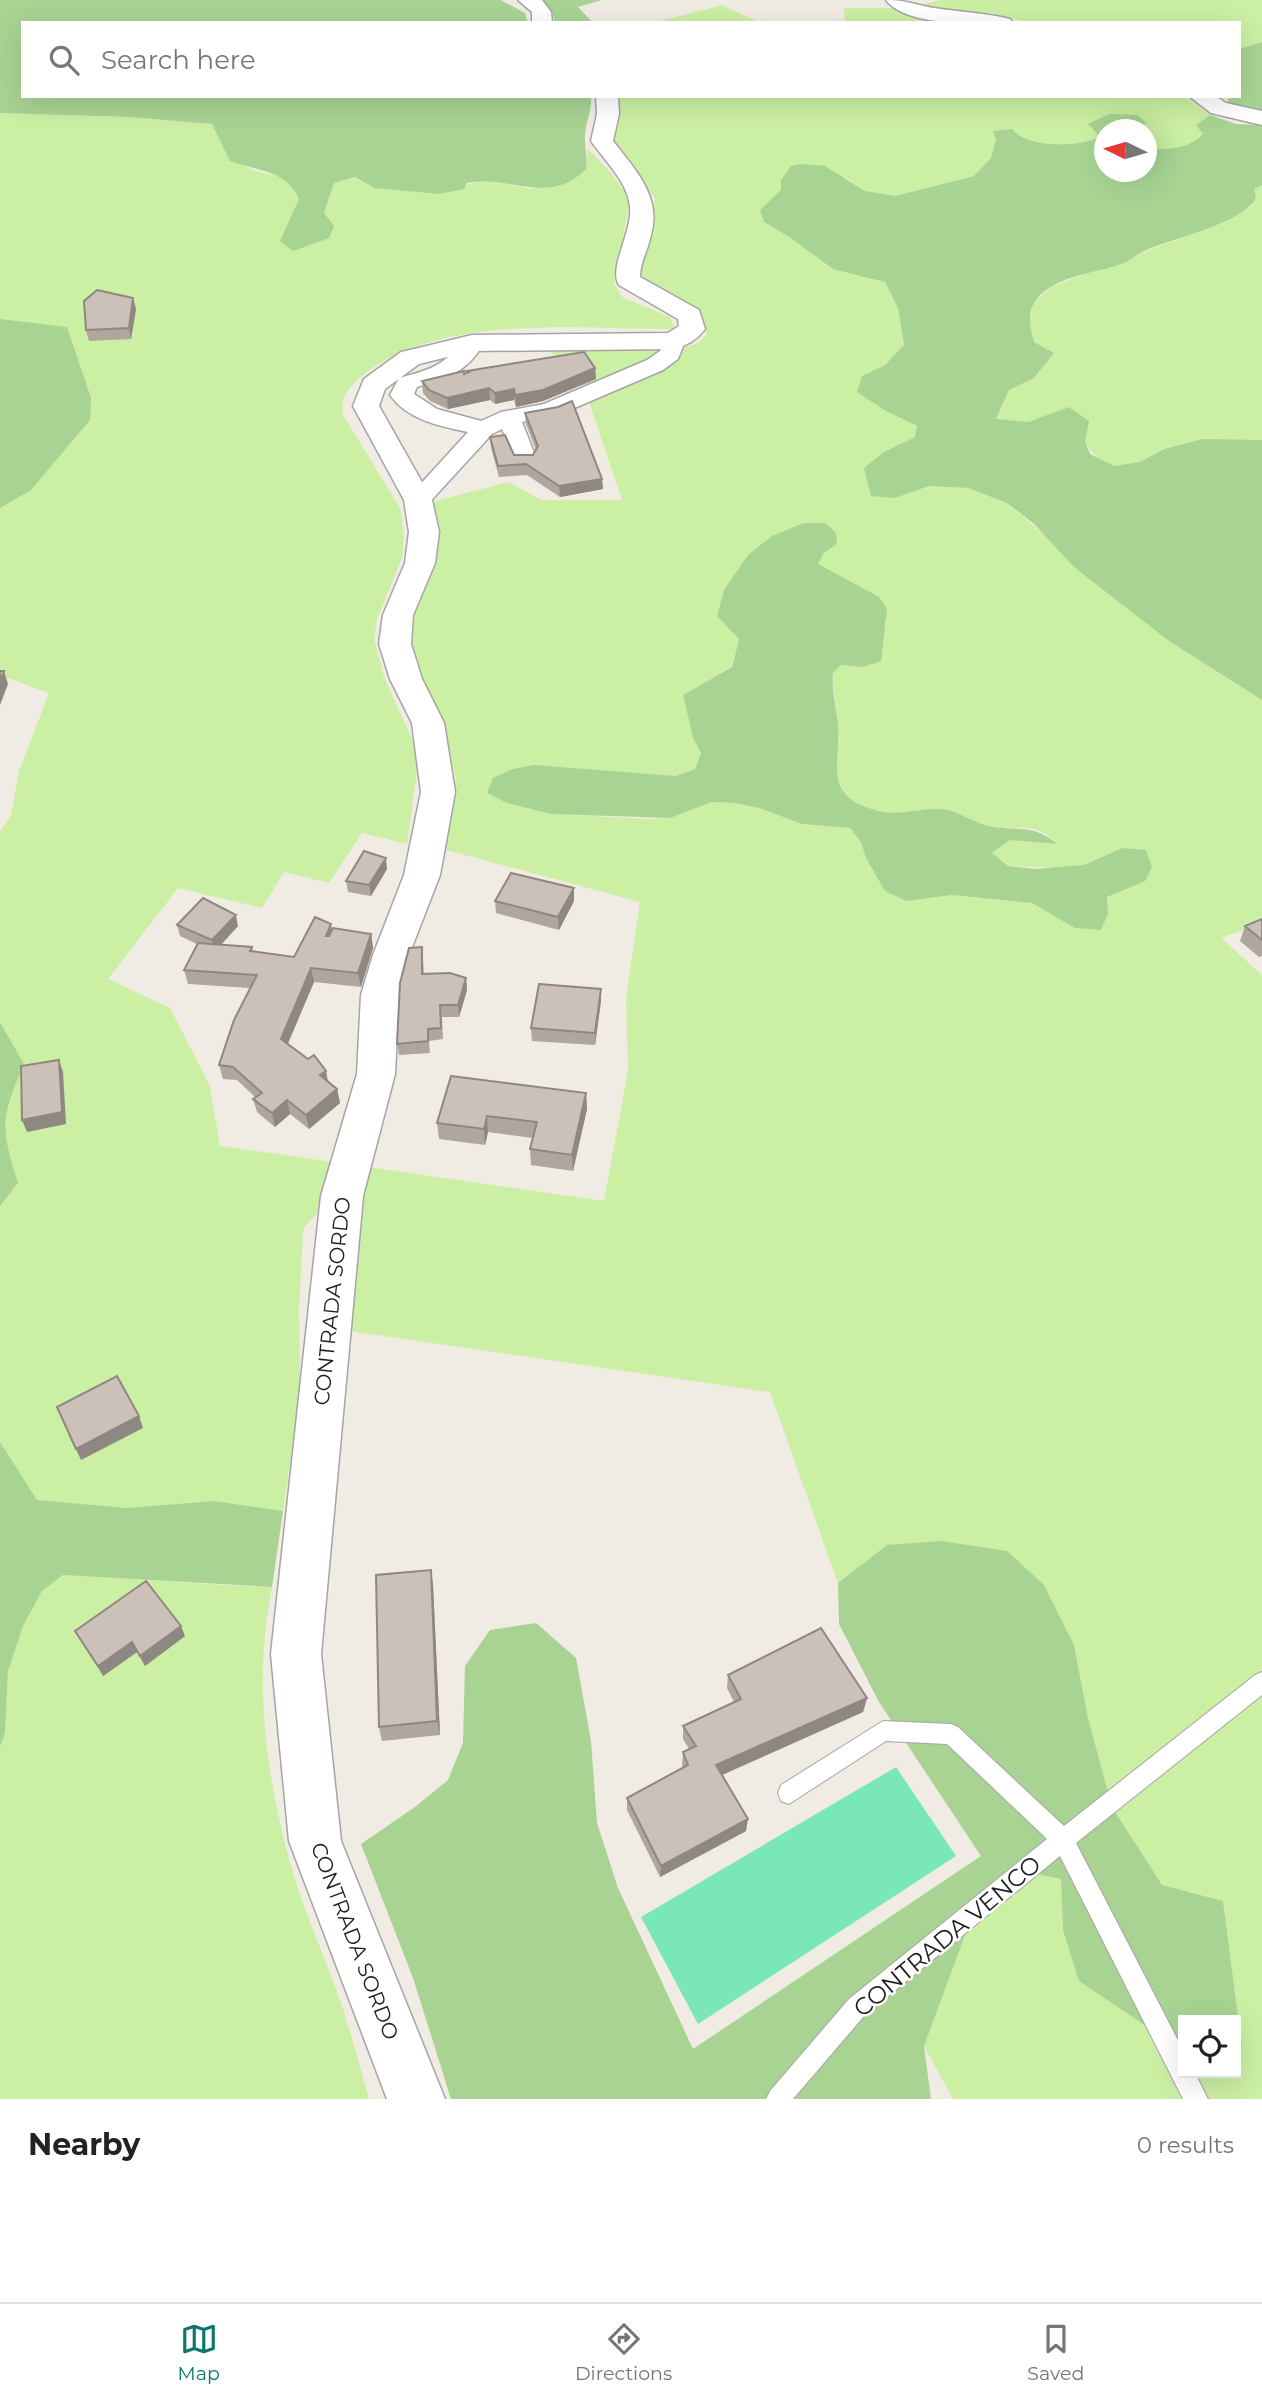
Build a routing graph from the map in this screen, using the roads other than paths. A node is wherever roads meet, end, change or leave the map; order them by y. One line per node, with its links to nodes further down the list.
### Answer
1 (528, 0): 3 (street)
2 (896, 0): 4 (street)
3 (542, 21)
4 (996, 21)
5 (607, 98): 8 (street)
6 (1203, 98): 7 (street)
7 (1262, 118)
8 (674, 341): 9 (street, CONTRADA SORDO); 10 (street)
9 (472, 343): 11 (street); 13 (street, CONTRADA SORDO)
10 (509, 417): 11 (street); 12 (street)
11 (484, 429): 13 (street)
12 (524, 458)
13 (418, 500): 17 (street, CONTRADA SORDO)
14 (1262, 1682): 16 (lane, CONTRADA VENCO)
15 (789, 1793): 16 (lane, CONTRADA VENCO)
16 (1063, 1840): 18 (lane, CONTRADA VENCO); 19 (lane, CONTRADA VENCO)
17 (416, 2099)
18 (778, 2099)
19 (1196, 2099)

